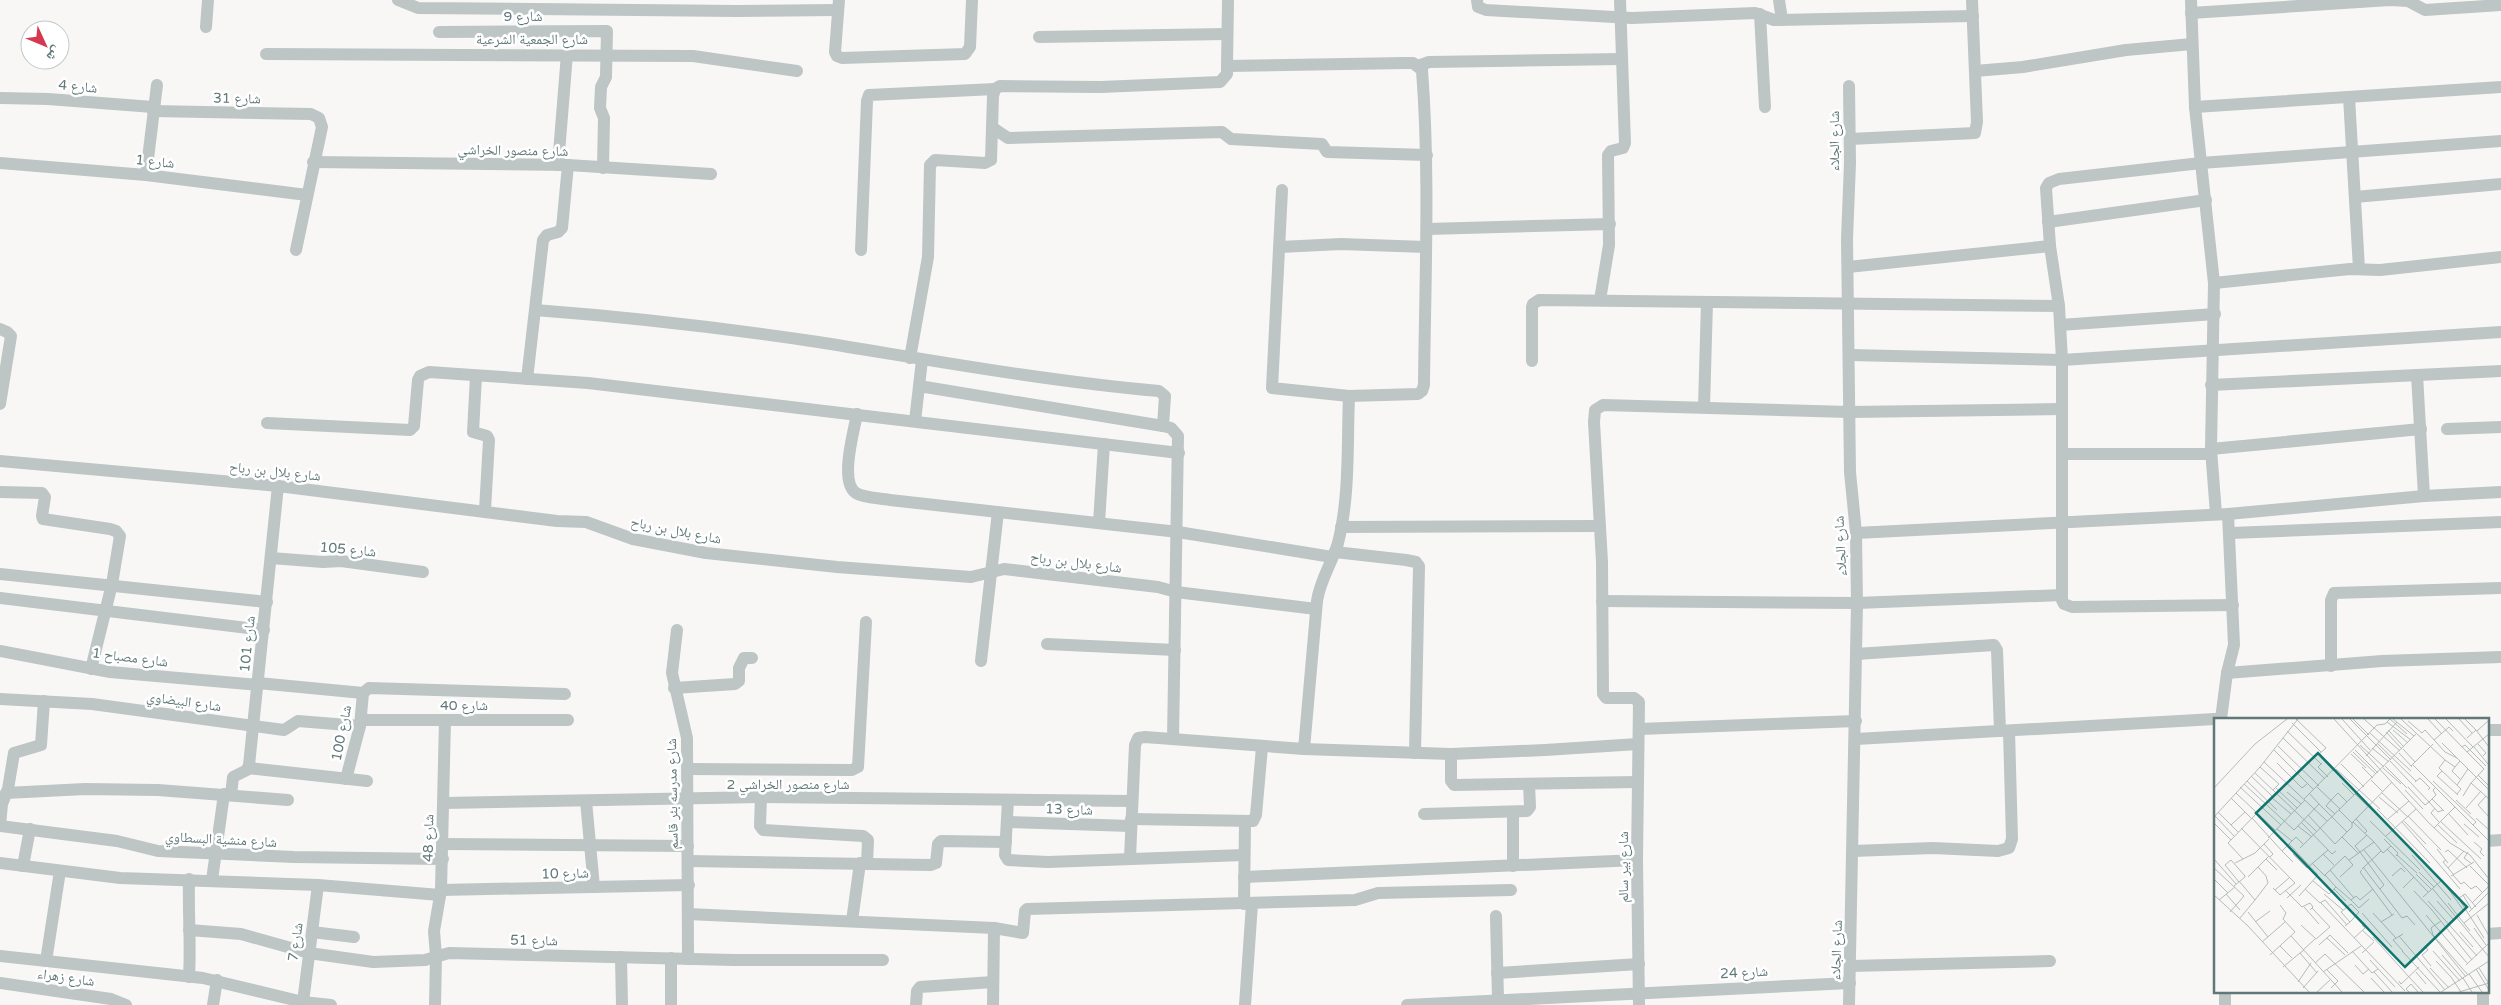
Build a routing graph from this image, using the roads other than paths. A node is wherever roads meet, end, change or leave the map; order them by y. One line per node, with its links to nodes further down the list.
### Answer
1 (208, 0): 19 (street)
2 (398, 0): 13 (street)
3 (972, 0): 12 (street)
4 (1228, 0): 22 (street)
5 (1477, 0): 17 (street)
6 (1620, 0): 17 (street)
7 (1780, 0): 18 (street)
8 (1972, 0): 16 (street)
9 (2191, 0): 14 (street)
10 (2351, 1): 11 (street); 14 (street)
11 (2493, 4)
12 (838, 5): 13 (street)
13 (540, 9): 20 (street)
14 (2191, 13): 24 (street)
15 (1760, 14): 17 (street); 18 (street); 39 (street)
16 (1973, 16): 18 (street); 32 (street)
17 (1619, 17): 28 (street)
18 (1782, 20)
19 (206, 26)
20 (540, 31): 21 (street, شارع 9); 27 (street, شارع 9)
21 (439, 32)
22 (1227, 34): 23 (street); 29 (street)
23 (1039, 37)
24 (2192, 44): 32 (street); 40 (street)
25 (266, 54): 26 (street, شارع الجمعية الشرعية)
26 (567, 54): 27 (street, شارع الجمعية الشرعية); 50 (street)
27 (607, 54): 31 (street, شارع الجمعية الشرعية); 51 (street)
28 (1622, 59): 30 (street); 60 (street)
29 (1227, 66): 30 (street); 36 (street)
30 (1418, 66): 46 (street)
31 (796, 71)
32 (1975, 71): 43 (street)
33 (156, 85): 41 (street)
34 (1849, 86): 43 (street, شارع الجلاء)
35 (2501, 87): 37 (street)
36 (995, 88): 42 (street); 66 (street)
37 (2350, 97): 40 (street); 45 (street)
38 (0, 98): 41 (street, شارع 4)
39 (1765, 107)
40 (2195, 107): 49 (street)
41 (153, 109): 47 (street, شارع 31); 53 (street)
42 (993, 128): 46 (street); 82 (street)
43 (1850, 139): 68 (street, شارع الجلاء)
44 (2501, 141): 45 (street)
45 (2353, 153): 49 (street); 57 (street)
46 (1427, 155): 61 (street)
47 (313, 162): 50 (street, شارع منصور الخراشي); 56 (street)
48 (0, 164): 53 (street, شارع 1)
49 (2201, 164): 58 (street); 59 (street)
50 (563, 165): 51 (street, شارع منصور الخراشي); 75 (street)
51 (603, 168): 52 (street, شارع منصور الخراشي)
52 (711, 174)
53 (146, 175): 56 (street, شارع 1)
54 (2501, 184): 57 (street)
55 (1282, 190): 63 (street)
56 (307, 195): 65 (street)
57 (2355, 198): 69 (street)
58 (2206, 200): 59 (street); 70 (street)
59 (2048, 222): 62 (street)
60 (1610, 224): 61 (street); 71 (street)
61 (1427, 229): 64 (street)
62 (2050, 246): 68 (street); 74 (street)
63 (1280, 247): 64 (street); 91 (street)
64 (1426, 247): 91 (street)
65 (296, 250)
66 (861, 250)
67 (2501, 257): 69 (street)
68 (1848, 267): 73 (street, شارع الجلاء)
69 (2359, 268): 70 (street)
70 (2214, 283): 76 (street)
71 (1600, 300): 72 (street); 84 (street)
72 (1707, 302): 73 (street); 93 (street)
73 (1849, 304): 74 (street); 81 (street, شارع الجلاء)
74 (2059, 306): 77 (street)
75 (535, 310): 82 (street); 88 (street)
76 (2215, 314): 77 (street); 80 (street)
77 (2060, 325): 83 (street)
78 (0, 329): 92 (street)
79 (2501, 332): 80 (street)
80 (2214, 350): 83 (street); 89 (street)
81 (1850, 355): 83 (street); 95 (street, شارع الجلاء)
82 (916, 359): 90 (street); 99 (street)
83 (2062, 360): 94 (street)
84 (1532, 361)
85 (2501, 371): 86 (street)
86 (2417, 375): 89 (street); 101 (street)
87 (476, 376): 88 (street); 98 (street); 112 (street)
88 (527, 379): 96 (street)
89 (2210, 385): 104 (street)
90 (919, 386): 97 (street); 99 (street)
91 (1349, 396): 119 (street)
92 (0, 404)
93 (1704, 407): 95 (street); 118 (street)
94 (2062, 409): 95 (street); 106 (street)
95 (1849, 412): 121 (street, شارع الجلاء)
96 (857, 414): 97 (street); 113 (street)
97 (915, 421): 103 (street)
98 (267, 422)
99 (1163, 426): 105 (street)
100 (2501, 427): 102 (street)
101 (2421, 429): 104 (street); 111 (street)
102 (2447, 429)
103 (1104, 444): 105 (street); 116 (street)
104 (2211, 451): 106 (street); 114 (street)
105 (1179, 453): 120 (street)
106 (2062, 454): 117 (street)
107 (0, 460): 108 (street, شارع بلال بن رباح)
108 (278, 486): 112 (street, شارع بلال بن رباح); 124 (street, شارع 101)
109 (0, 492): 128 (street)
110 (2501, 492): 111 (street)
111 (2424, 496): 114 (street)
112 (485, 510): 127 (street, شارع بلال بن رباح)
113 (998, 512): 116 (street); 127 (street)
114 (2222, 514): 117 (street); 122 (street)
115 (2501, 522): 122 (street)
116 (1099, 523): 120 (street)
117 (2062, 523): 121 (street); 131 (street)
118 (1600, 526): 119 (street); 133 (street)
119 (1341, 527): 123 (street)
120 (1178, 532): 123 (street); 130 (street)
121 (1856, 533): 135 (street, شارع الجلاء)
122 (2231, 533): 136 (street)
123 (1333, 554): 137 (street); 174 (street)
124 (271, 558): 125 (street, شارع 105); 134 (street, شارع 101)
125 (423, 572)
126 (0, 574): 128 (street)
127 (990, 574): 130 (street, شارع بلال بن رباح); 148 (street)
128 (112, 584): 134 (street); 138 (street)
129 (2501, 588): 149 (street)
130 (1176, 592): 137 (street, شارع بلال بن رباح); 143 (street)
131 (2062, 595): 135 (street); 136 (street)
132 (0, 598): 138 (street)
133 (1602, 601): 135 (street); 165 (street, شارع بير سالم)
134 (267, 602): 140 (street, شارع 101)
135 (1857, 603): 145 (street, شارع الجلاء)
136 (2233, 604): 151 (street)
137 (1316, 608): 173 (street)
138 (106, 611): 140 (street); 150 (street)
139 (866, 622): 177 (street)
140 (264, 630): 152 (street, شارع 101)
141 (677, 630): 153 (street, شارع مدرسه بئر قاسم)
142 (1047, 644): 143 (street)
143 (1175, 650): 169 (street)
144 (0, 651): 150 (street, شارع مصباح 1)
145 (1856, 654): 162 (street, شارع الجلاء); 168 (street)
146 (2501, 656): 149 (street)
147 (752, 658): 153 (street)
148 (981, 661)
149 (2331, 666): 151 (street)
150 (91, 669): 152 (street, شارع مصباح 1)
151 (2227, 673): 158 (street)
152 (258, 684): 154 (street, شارع مصباح 1); 164 (street, شارع 101)
153 (674, 688): 177 (street, شارع مدرسه بئر قاسم)
154 (364, 693): 155 (street, شارع مصباح 1); 163 (street, شارع 100)
155 (565, 694)
156 (0, 699): 157 (street, شارع البيضاوي)
157 (44, 701): 164 (street, شارع البيضاوي); 182 (street)
158 (2221, 718)
159 (2214, 719): 168 (street)
160 (445, 720): 161 (street, شارع 40); 163 (street, شارع 40); 190 (street, شارع 48)
161 (568, 720)
162 (1856, 721): 165 (street); 170 (street, شارع الجلاء)
163 (360, 723): 164 (street, شارع البيضاوي); 178 (street, شارع 100)
164 (254, 726): 176 (street, شارع 101)
165 (1639, 729): 171 (street, شارع بير سالم)
166 (2488, 730): 167 (street)
167 (2501, 730)
168 (2004, 731): 170 (street); 204 (street)
169 (1173, 739): 172 (street); 189 (street)
170 (1856, 739): 204 (street, شارع الجلاء)
171 (1638, 744): 175 (street); 180 (street, شارع بير سالم)
172 (1262, 747): 173 (street); 195 (street)
173 (1304, 749): 174 (street)
174 (1415, 753): 175 (street)
175 (1450, 754): 181 (street)
176 (248, 768): 178 (street); 183 (street)
177 (688, 769): 186 (street, شارع مدرسه بئر قاسم)
178 (346, 779): 179 (street)
179 (367, 781)
180 (1638, 782): 181 (street); 209 (street, شارع بير سالم)
181 (1529, 784): 191 (street)
182 (6, 794): 183 (street); 196 (street)
183 (228, 795): 185 (street); 205 (street)
184 (761, 797): 186 (street, شارع منصور الخراشي 2); 187 (street, شارع منصور الخراشي 2); 212 (street)
185 (288, 800)
186 (688, 800): 188 (street, شارع منصور الخراشي 2); 203 (street, شارع مدرسه بئر قاسم)
187 (1008, 800): 189 (street, شارع منصور الخراشي 2); 193 (street)
188 (586, 801): 190 (street, شارع منصور الخراشي 2); 202 (street)
189 (1132, 801): 194 (street)
190 (444, 803): 201 (street, شارع 48)
191 (1513, 812): 192 (street); 214 (street)
192 (1424, 814)
193 (1007, 822): 194 (street, شارع 13); 200 (street)
194 (1131, 822): 195 (street, شارع 13); 208 (street)
195 (1245, 822): 206 (street)
196 (0, 826): 197 (street, شارع منشية البسطاوي)
197 (30, 829): 205 (street, شارع منشية البسطاوي); 213 (street)
198 (2501, 840): 199 (street)
199 (2488, 841)
200 (1006, 842): 208 (street); 212 (street)
201 (443, 844): 202 (street); 207 (street, شارع 48)
202 (590, 845): 203 (street); 221 (street)
203 (688, 846): 210 (street, شارع مدرسه بئر قاسم)
204 (1853, 851): 244 (street, شارع الجلاء)
205 (216, 854): 207 (street, شارع منشية البسطاوي); 218 (street)
206 (1244, 855): 208 (street); 216 (street)
207 (443, 858): 223 (street, شارع 48)
208 (1130, 858)
209 (1637, 860): 214 (street); 243 (street, شارع بير سالم)
210 (688, 861): 212 (street); 220 (street, شارع مدرسه بئر قاسم)
211 (0, 863): 213 (street, شارع 10)
212 (864, 864): 227 (street)
213 (24, 866): 215 (street, شارع 10)
214 (1513, 866): 216 (street)
215 (60, 871): 217 (street, شارع 10); 241 (street)
216 (1244, 877): 224 (street)
217 (189, 879): 218 (street, شارع 10); 229 (street)
218 (212, 880): 219 (street, شارع 10)
219 (318, 885): 223 (street, شارع 10); 230 (street, شارع 7)
220 (688, 885): 221 (street, شارع 10); 225 (street, شارع مدرسه بئر قاسم)
221 (594, 887): 223 (street, شارع 10)
222 (1511, 890): 224 (street)
223 (441, 892): 236 (street, شارع 48)
224 (1248, 904): 228 (street); 266 (street)
225 (688, 914): 227 (street); 239 (street, شارع مدرسه بئر قاسم)
226 (1496, 916): 245 (street)
227 (852, 921): 228 (street)
228 (994, 928): 248 (street)
229 (189, 930): 234 (street, شارع 51); 246 (street)
230 (312, 932): 233 (street); 234 (street, شارع 7)
231 (2501, 933): 232 (street)
232 (2488, 934)
233 (354, 937)
234 (309, 953): 236 (street, شارع 51); 257 (street, شارع 7)
235 (0, 956): 241 (street)
236 (436, 956): 237 (street, شارع 51); 261 (street, شارع 48)
237 (621, 957): 238 (street, شارع 51); 262 (street)
238 (671, 958): 239 (street, شارع 51); 263 (street)
239 (688, 959): 240 (street, شارع 51)
240 (883, 960)
241 (46, 961): 246 (street)
242 (2050, 961): 244 (street)
243 (1639, 964): 245 (street); 253 (street, شارع بير سالم)
244 (1850, 966): 250 (street, شارع الجلاء)
245 (1497, 973): 254 (street)
246 (189, 976): 247 (street)
247 (217, 980): 255 (street); 259 (street)
248 (993, 982): 264 (street); 265 (street)
249 (0, 983): 258 (street, شارع زهراء)
250 (1850, 983): 253 (street, شارع 24); 268 (street, شارع الجلاء)
251 (2225, 992): 269 (street)
252 (2482, 992): 270 (street)
253 (1639, 999): 256 (street, شارع 24)
254 (1498, 1000): 256 (street, شارع 24); 267 (street, شارع 24)
255 (284, 1001): 257 (street)
256 (1547, 1001)
257 (302, 1002): 260 (street)
258 (126, 1005)
259 (214, 1005)
260 (331, 1005)
261 (435, 1005)
262 (622, 1005)
263 (671, 1005)
264 (916, 1005)
265 (993, 1005)
266 (1246, 1005)
267 (1407, 1005)
268 (1849, 1005)
269 (2225, 1005)
270 (2483, 1005)

